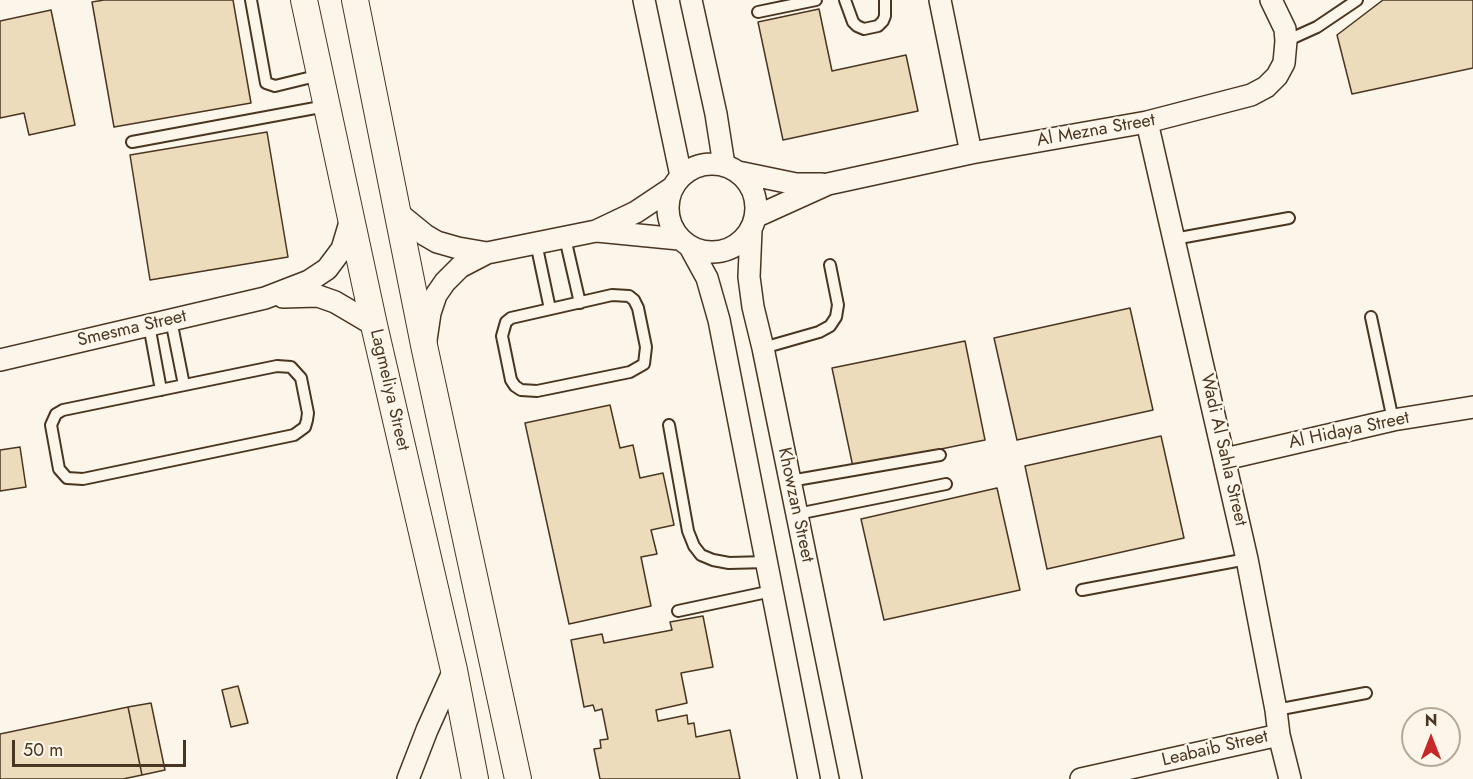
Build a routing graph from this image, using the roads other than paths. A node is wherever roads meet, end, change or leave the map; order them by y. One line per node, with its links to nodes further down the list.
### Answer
1 (251, 0): 14 (lane)
2 (304, 0): 14 (street, Lagmeliya Street)
3 (355, 0): 22 (street)
4 (644, 0): 20 (street)
5 (691, 0): 19 (street)
6 (816, 0): 12 (lane)
7 (845, 0): 8 (lane)
8 (885, 0)
9 (940, 0): 18 (street)
10 (1272, 0): 13 (street, Al Mezna Street)
11 (1357, 0): 13 (lane)
12 (758, 12)
13 (1286, 41): 16 (street, Al Mezna Street)
14 (320, 75): 15 (street, Lagmeliya Street)
15 (327, 106): 17 (lane); 24 (street, Lagmeliya Street)
16 (1147, 122): 18 (street, Al Mezna Street); 28 (street, Wadi Al Sahla Street)
17 (132, 142)
18 (971, 153): 21 (street, Al Mezna Street)
19 (731, 169): 20 (street); 21 (street, Al Mezna Street); 25 (street)
20 (677, 182): 26 (street); 30 (street)
21 (828, 184): 25 (street, Al Mezna Street)
22 (399, 213): 31 (street); 41 (street)
23 (1290, 218): 28 (lane)
24 (351, 219): 33 (street, Smesma Street); 39 (street, Lagmeliya Street)
25 (753, 224): 30 (street); 40 (street, Khowzan Street)
26 (596, 231): 27 (street); 30 (street)
27 (565, 238): 29 (street); 34 (lane)
28 (1174, 238): 49 (street, Wadi Al Sahla Street)
29 (536, 243): 31 (street); 35 (lane)
30 (685, 243): 54 (street)
31 (487, 253): 41 (street)
32 (830, 266): 40 (lane)
33 (265, 298): 37 (street, Smesma Street); 39 (street, Smesma Street)
34 (580, 303): 35 (lane); 35 (lane)
35 (550, 309)
36 (1371, 317): 46 (lane)
37 (171, 320): 38 (street, Smesma Street); 43 (lane)
38 (149, 325): 42 (street, Smesma Street); 44 (lane)
39 (374, 326): 58 (street, Lagmeliya Street)
40 (763, 348): 50 (street, Khowzan Street)
41 (425, 350): 65 (street)
42 (0, 362)
43 (184, 385): 44 (lane); 44 (lane)
44 (161, 390)
45 (1473, 407): 46 (street, Al Hidaya Street)
46 (1393, 420): 49 (street, Al Hidaya Street)
47 (669, 425): 54 (lane)
48 (940, 455): 50 (lane)
49 (1225, 459): 53 (street, Wadi Al Sahla Street)
50 (790, 481): 52 (street, Khowzan Street)
51 (946, 484): 52 (lane)
52 (797, 513): 62 (street, Khowzan Street)
53 (1247, 559): 55 (lane); 60 (street, Wadi Al Sahla Street)
54 (767, 562): 56 (street)
55 (1082, 590)
56 (772, 591): 57 (lane); 66 (street)
57 (678, 611)
58 (454, 670): 63 (street); 64 (street, Lagmeliya Street)
59 (1366, 693): 60 (lane)
60 (1276, 710): 61 (street, Wadi Al Sahla Street)
61 (1279, 735): 69 (street, Leabaib Street); 70 (street, Wadi Al Sahla Street)
62 (846, 755): 67 (street, Khowzan Street); 68 (street)
63 (408, 779)
64 (476, 779)
65 (518, 779)
66 (809, 779)
67 (851, 779)
68 (867, 779)
69 (1081, 779)
70 (1290, 779)

